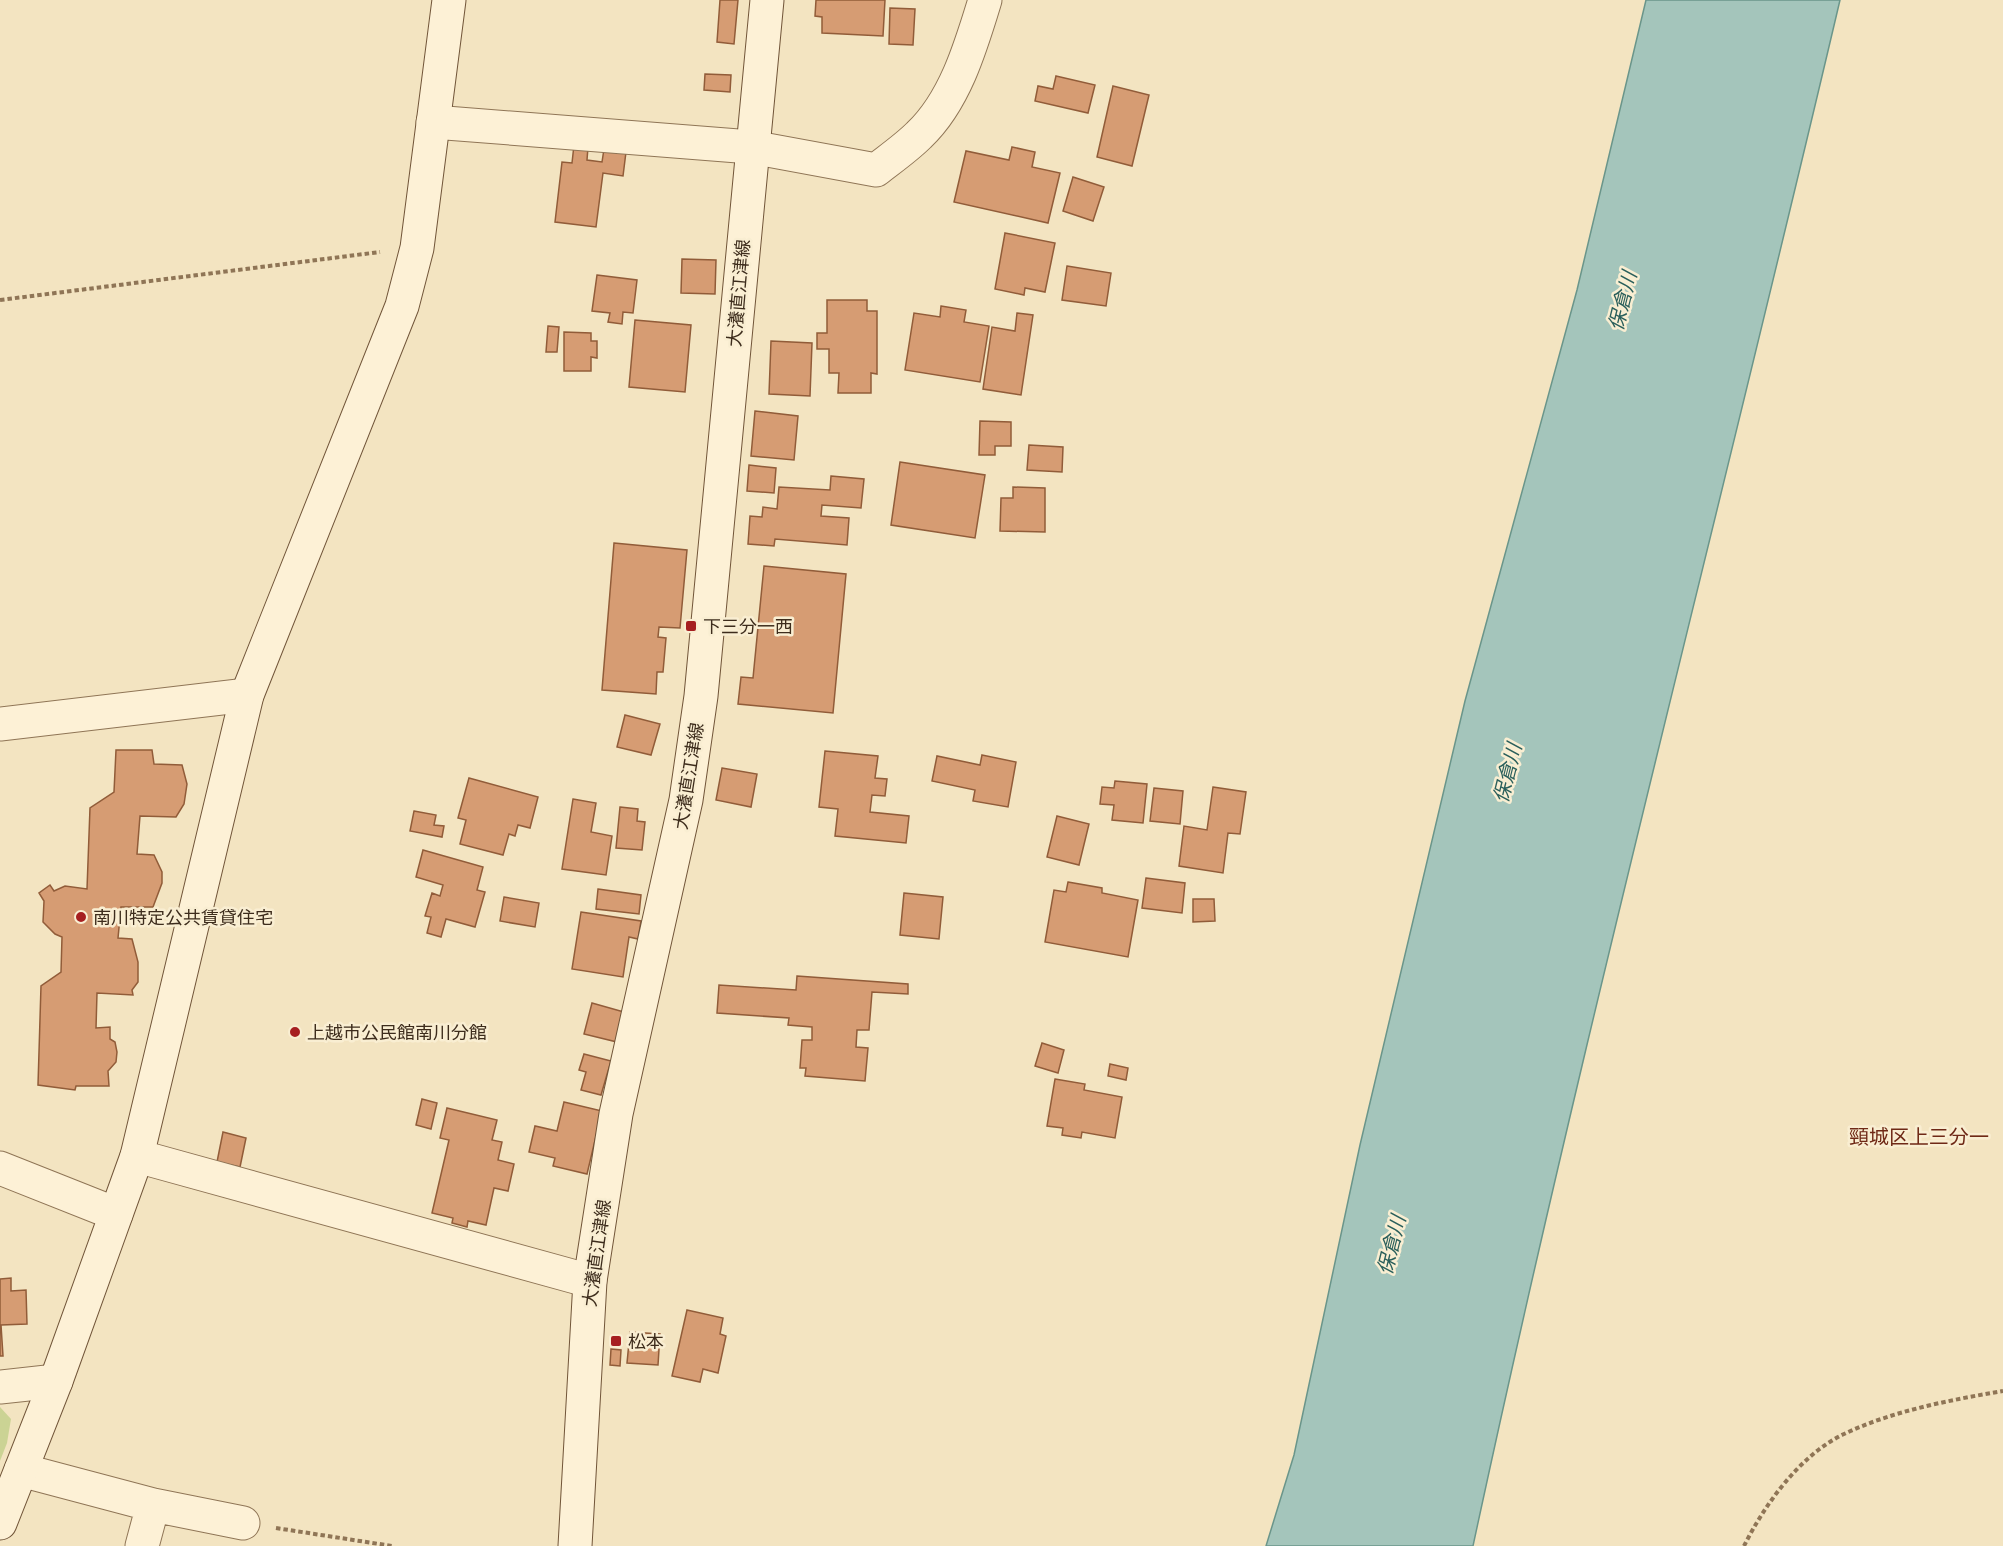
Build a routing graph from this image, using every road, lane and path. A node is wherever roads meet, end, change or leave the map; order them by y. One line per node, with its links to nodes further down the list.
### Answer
1 (449, 0): 4 (street)
2 (767, 0): 5 (street, 大瀁直江津線)
3 (985, 0): 5 (street)
4 (433, 122): 5 (street); 6 (street)
5 (751, 147): 13 (street, 大瀁直江津線)
6 (417, 248): 7 (path); 8 (street)
7 (0, 300)
8 (248, 695): 9 (street); 10 (street)
9 (0, 723)
10 (137, 1156): 12 (street); 13 (street)
11 (0, 1168): 12 (street)
12 (116, 1214): 14 (street)
13 (590, 1281): 23 (street, 大瀁直江津線)
14 (56, 1380): 15 (street); 17 (street)
15 (0, 1387)
16 (2003, 1391): 24 (path)
17 (21, 1470): 18 (street); 19 (street)
18 (153, 1505): 20 (street); 21 (street)
19 (0, 1523)
20 (243, 1523): 22 (path)
21 (142, 1546)
22 (392, 1546)
23 (575, 1546)
24 (1744, 1546)

